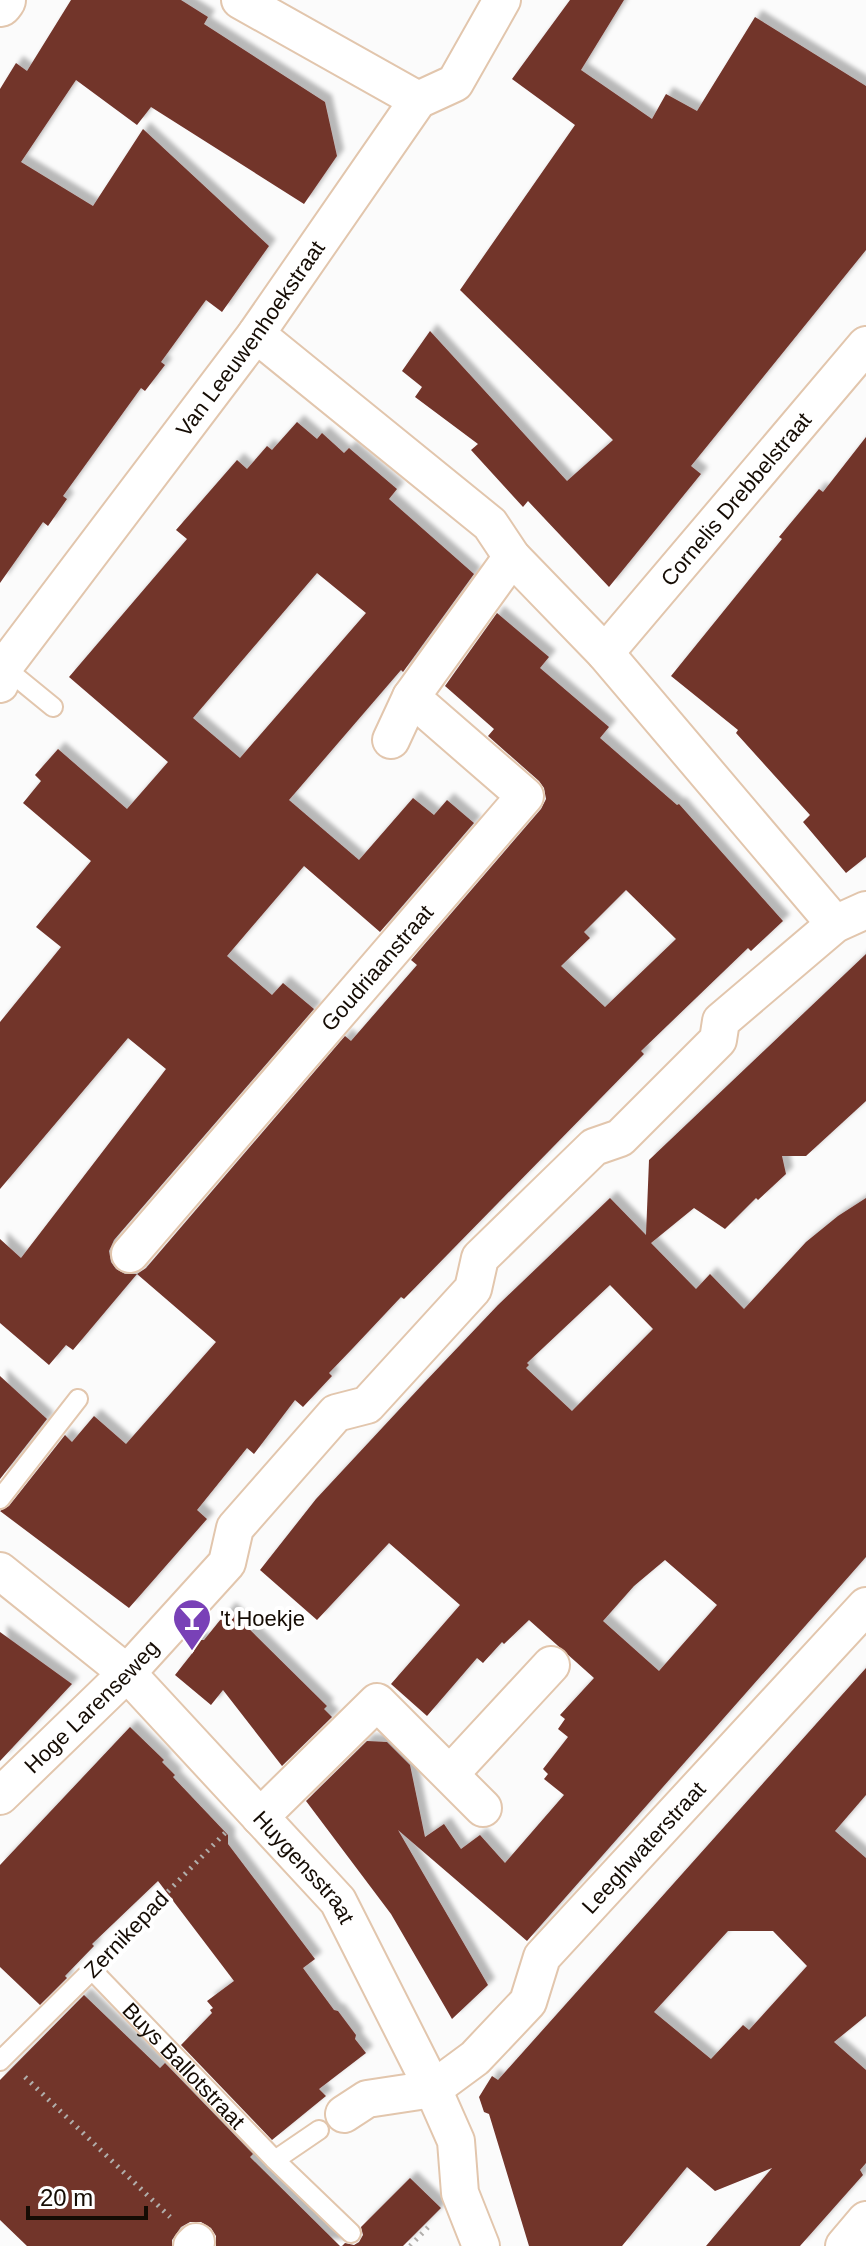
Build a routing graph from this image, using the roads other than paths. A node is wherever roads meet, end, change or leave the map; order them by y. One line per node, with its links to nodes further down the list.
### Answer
1 (240, 0): 3 (street)
2 (502, 0): 3 (street)
3 (418, 100): 4 (street, Van Leeuwenhoekstraat)
4 (256, 334): 6 (street); 8 (street, Van Leeuwenhoekstraat)
5 (866, 345): 7 (street, Cornelis Drebbelstraat)
6 (512, 557): 7 (street); 9 (street)
7 (605, 653): 12 (street)
8 (2, 676): 10 (lane)
9 (411, 697): 11 (street); 13 (street, Goudriaanstraat)
10 (53, 707)
11 (391, 740)
12 (850, 917): 19 (street, Hoge Larenseweg)
13 (130, 1254)
14 (78, 1399): 15 (lane)
15 (0, 1499)
16 (0, 1571): 19 (street, Huygensstraat)
17 (866, 1606): 26 (street, Leeghwaterstraat)
18 (551, 1665): 20 (street)
19 (127, 1673): 21 (street, Hoge Larenseweg); 23 (street, Huygensstraat)
20 (450, 1774): 22 (street); 23 (street)
21 (0, 1796)
22 (483, 1808)
23 (256, 1812): 26 (street, Huygensstraat)
24 (92, 1970): 25 (lane, Zernikepad); 28 (lane, Buys Ballotstraat)
25 (2, 2059)
26 (433, 2089): 27 (street); 31 (street, Huygensstraat)
27 (332, 2122): 28 (lane)
28 (275, 2160): 30 (lane, Buys Ballotstraat)
29 (866, 2220): 32 (street)
30 (351, 2233)
31 (481, 2246)
32 (844, 2246)

